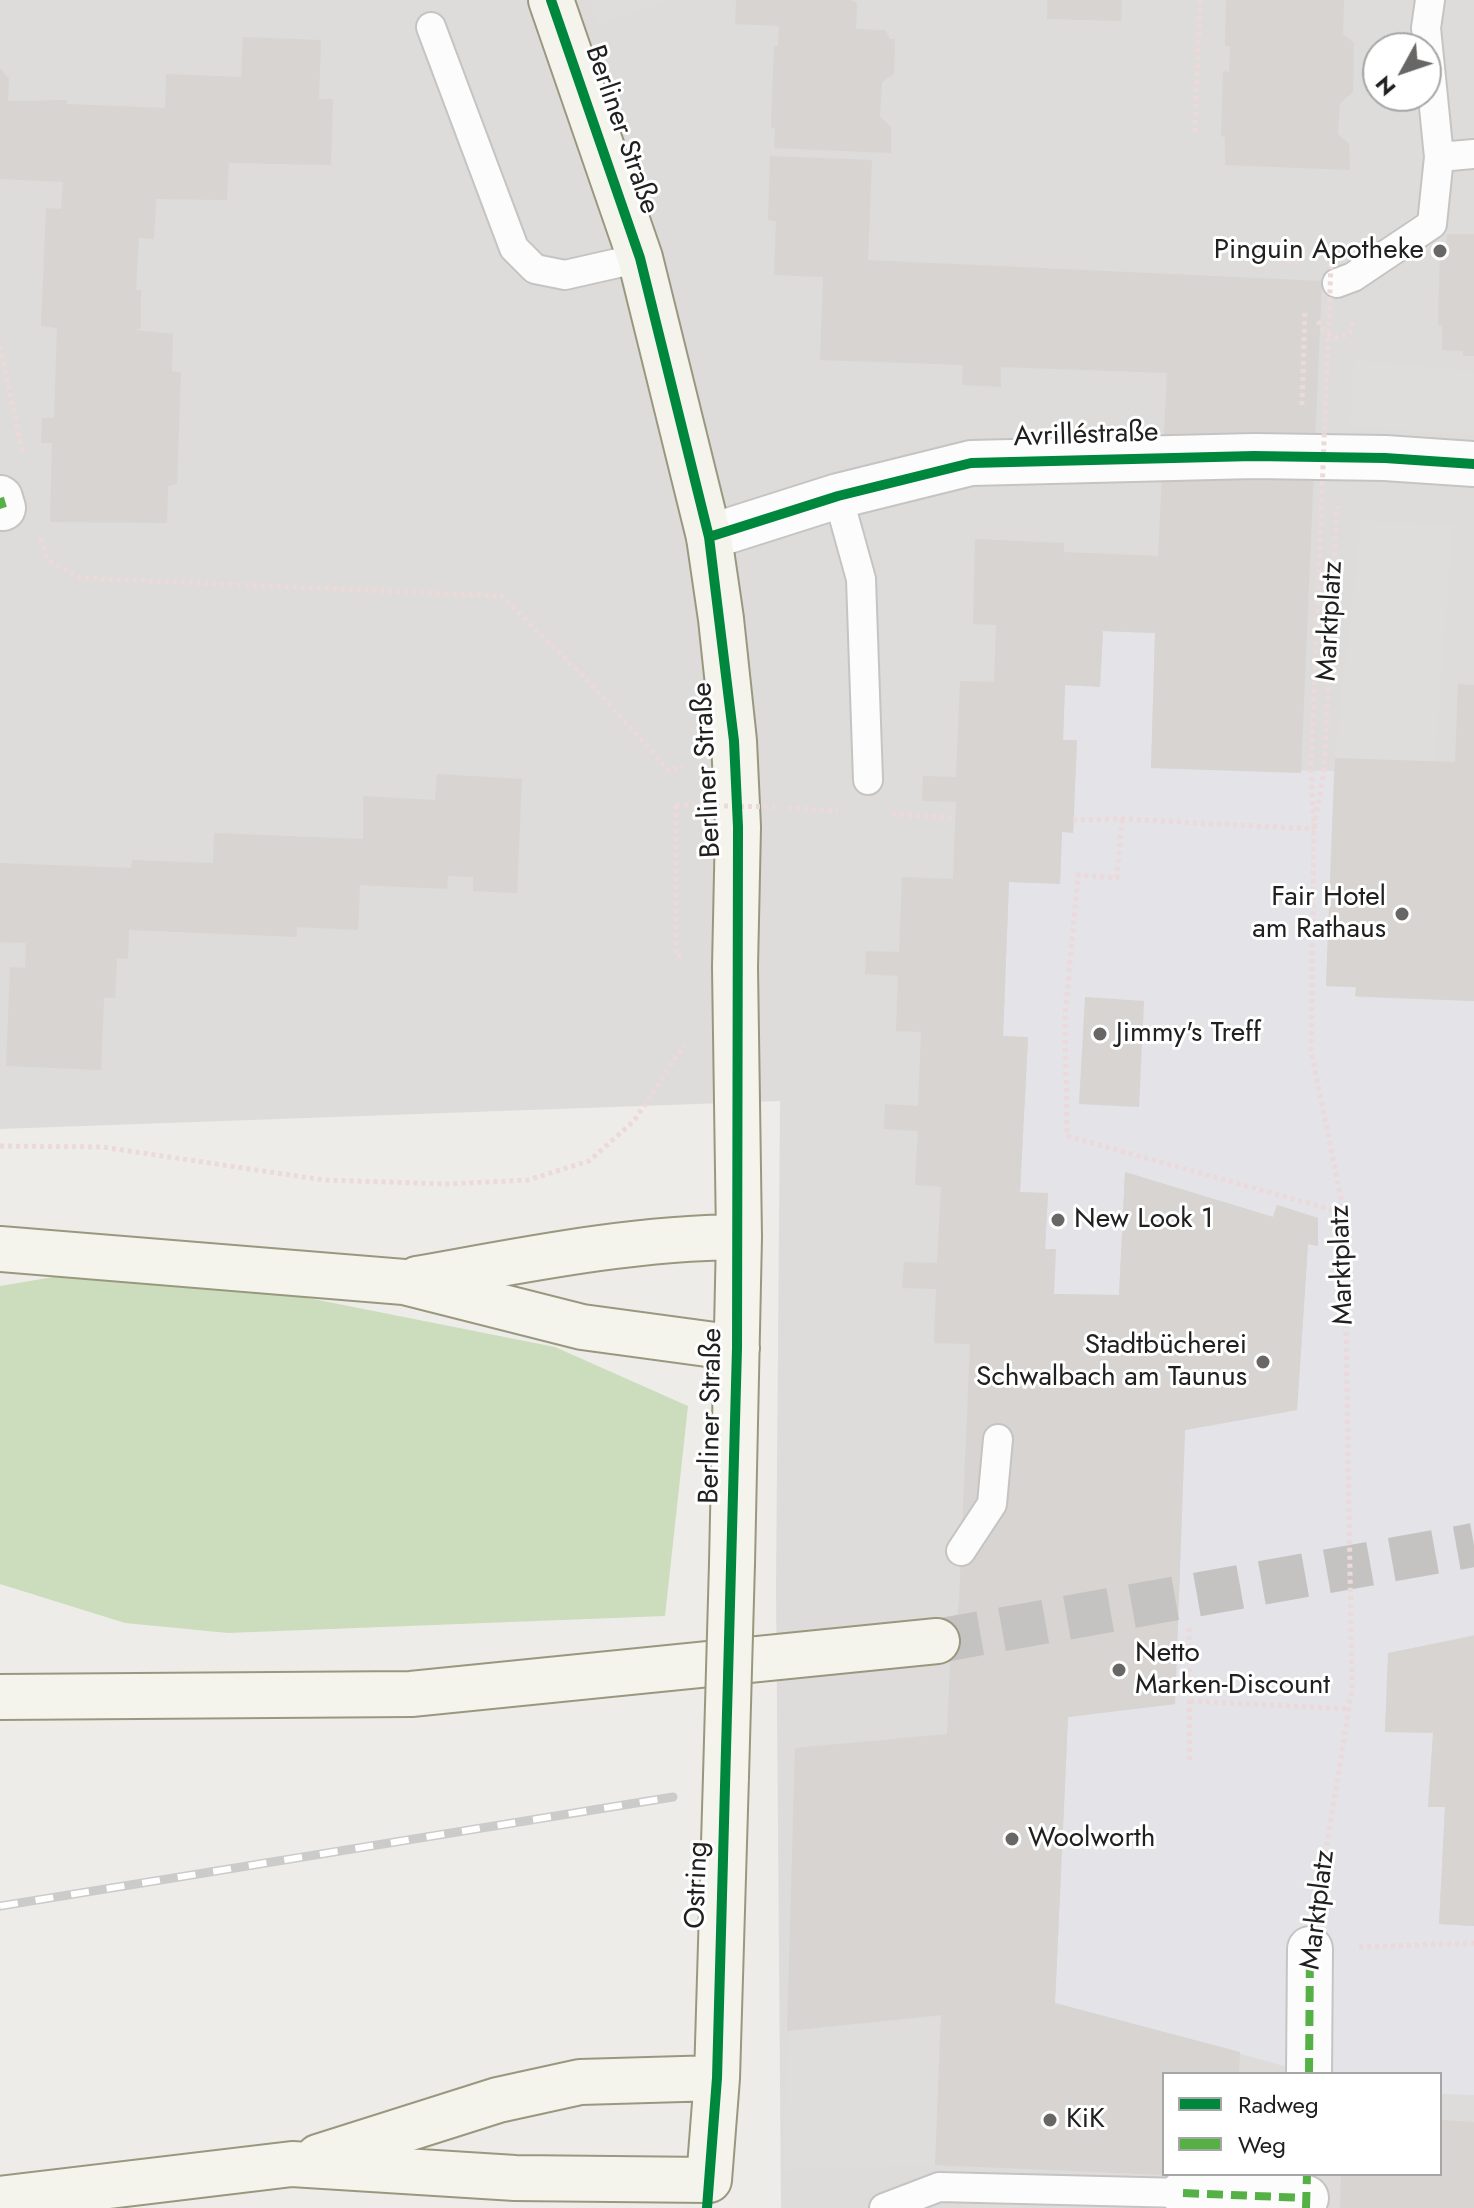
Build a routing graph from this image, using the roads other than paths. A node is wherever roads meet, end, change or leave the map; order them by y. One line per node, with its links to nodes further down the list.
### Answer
1 (551, 0): 6 (main road, Berliner Straße)
2 (1430, 0): 5 (lane)
3 (431, 27): 6 (lane)
4 (1474, 154): 5 (lane)
5 (1439, 157): 7 (lane)
6 (640, 258): 10 (main road, Berliner Straße)
7 (1334, 274)
8 (1474, 464): 9 (street, Avrilléstraße)
9 (838, 496): 10 (street, Avrilléstraße); 11 (lane)
10 (709, 537): 12 (main road, Berliner Straße)
11 (868, 780)
12 (739, 1237): 14 (main road); 15 (main road, Berliner Straße)
13 (0, 1249): 14 (main road)
14 (404, 1282): 15 (main road)
15 (737, 1348): 18 (main road, Berliner Straße)
16 (998, 1439): 17 (lane)
17 (961, 1551)
18 (732, 1563): 23 (main road, Ostring, bridge)
19 (937, 1641): 20 (main road)
20 (0, 1697)
21 (1310, 1949): 22 (street, Marktplatz)
22 (1309, 2072)
23 (717, 2078): 24 (main road); 26 (main road, Ostring)
24 (292, 2164): 26 (main road); 28 (main road)
25 (1306, 2193): 27 (street)
26 (708, 2194)
27 (1157, 2198): 29 (lane)
28 (0, 2199)
29 (884, 2208)

